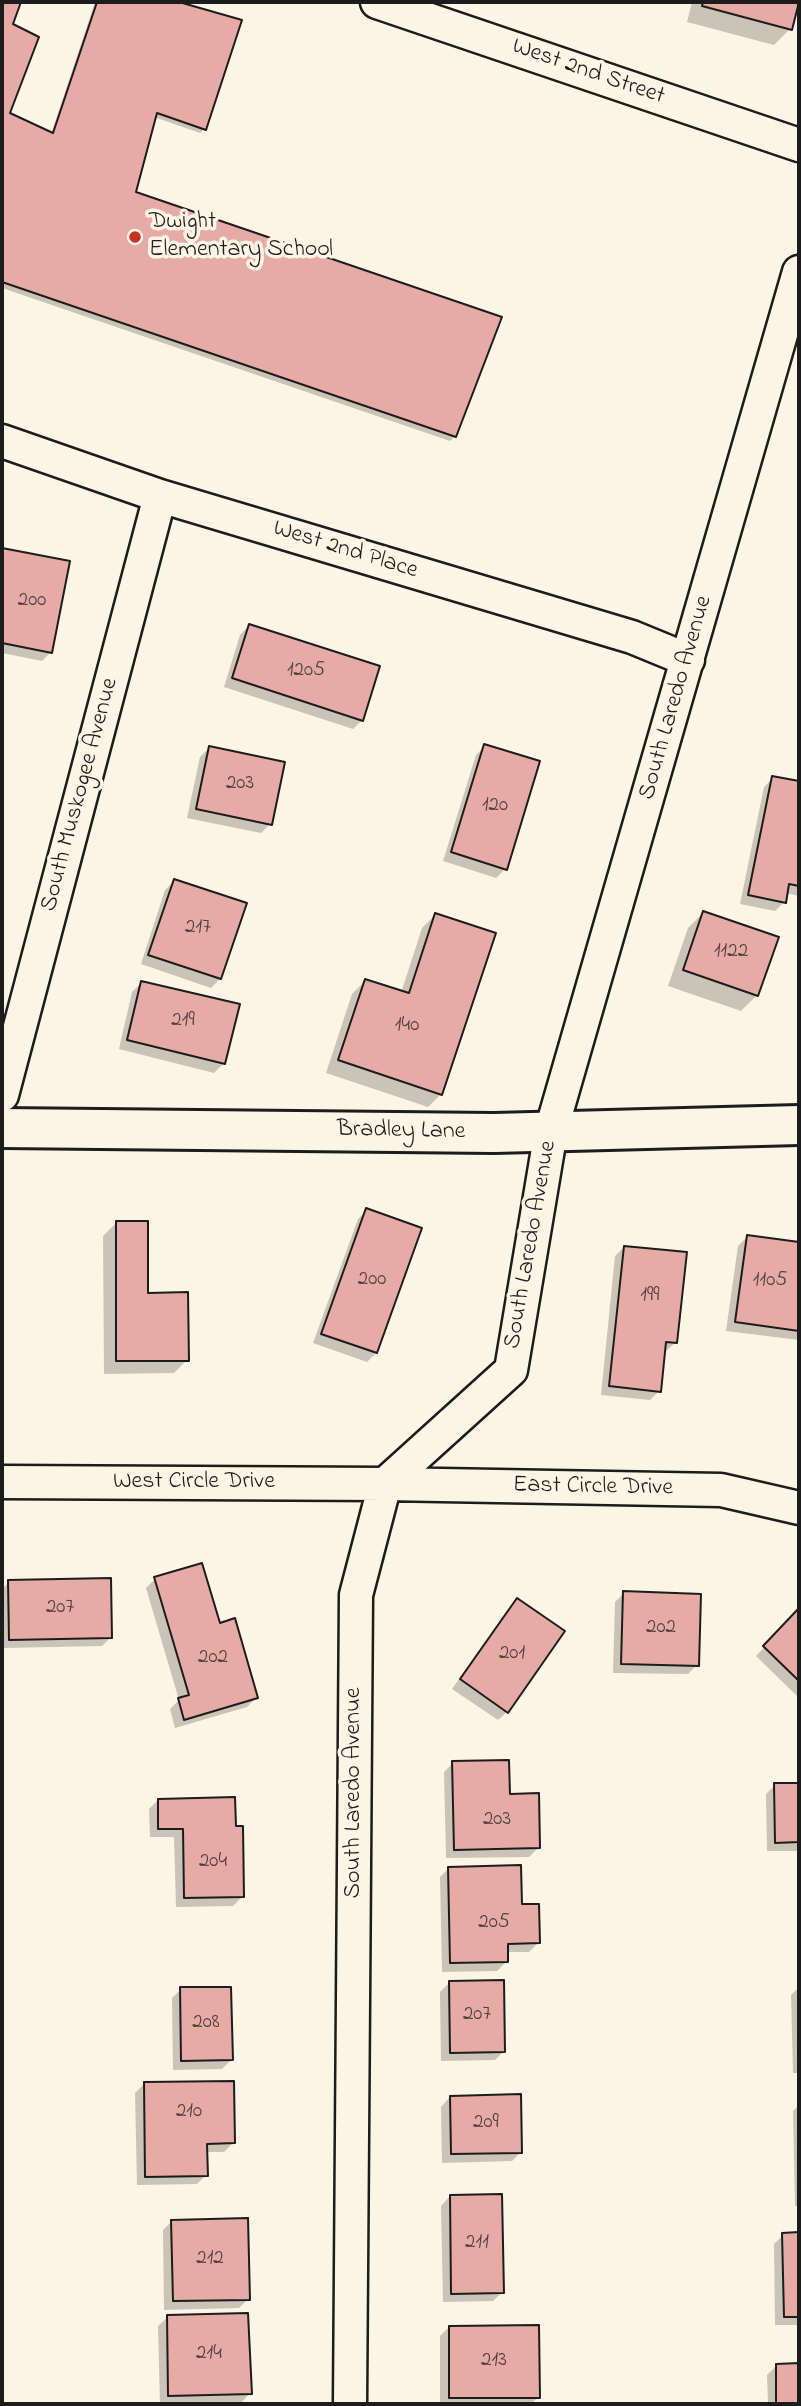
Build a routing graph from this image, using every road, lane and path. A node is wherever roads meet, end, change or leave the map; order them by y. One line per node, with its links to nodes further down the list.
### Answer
1 (377, 2): 2 (street, West 2nd Street)
2 (799, 145)
3 (799, 272): 6 (street, South Laredo Avenue)
4 (2, 441): 5 (street, West 2nd Place)
5 (160, 495): 6 (street, West 2nd Place); 7 (street, South Muskogee Avenue)
6 (688, 660): 10 (street, South Laredo Avenue)
7 (2, 1095)
8 (799, 1125): 10 (street, Bradley Lane)
9 (2, 1128): 10 (street, Bradley Lane)
10 (551, 1130): 12 (street, South Laredo Avenue)
11 (2, 1482): 12 (street, West Circle Drive)
12 (386, 1484): 13 (street, East Circle Drive); 14 (street, South Laredo Avenue)
13 (799, 1508)
14 (350, 2404)

